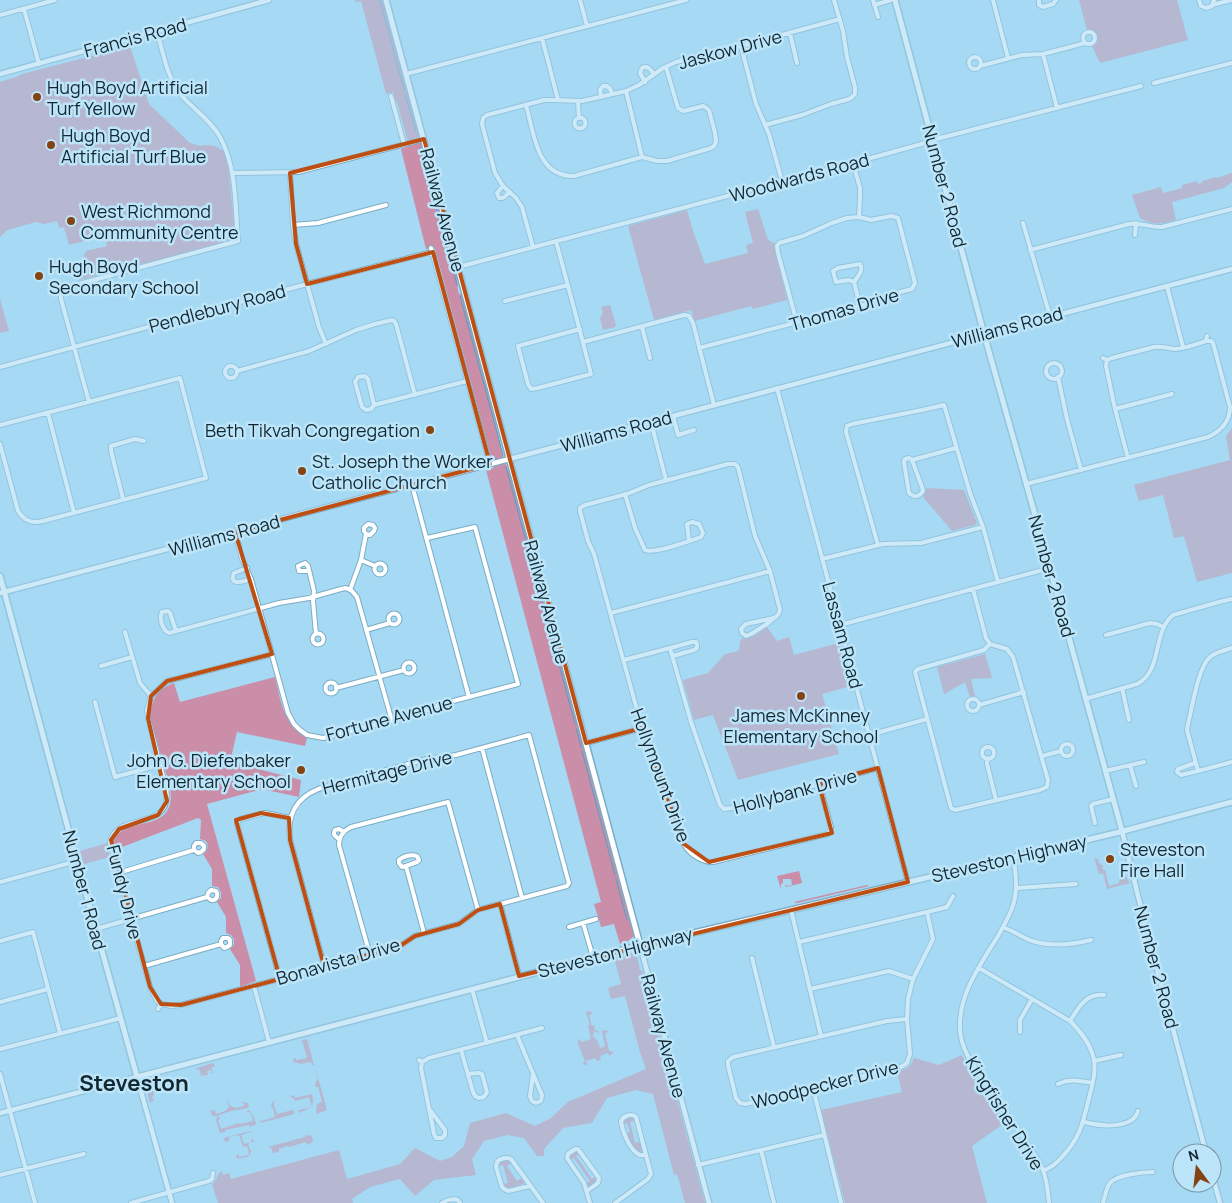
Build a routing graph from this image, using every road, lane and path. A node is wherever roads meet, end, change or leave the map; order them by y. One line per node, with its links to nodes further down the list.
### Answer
1 (55, 0): 17 (street)
2 (269, 0): 14 (street, Francis Road)
3 (386, 0): 35 (main road, Railway Avenue)
4 (580, 0): 21 (street)
5 (686, 0): 21 (street)
6 (834, 0): 20 (street)
7 (893, 0): 15 (street); 51 (main road, Number 2 Road)
8 (993, 0): 28 (street)
9 (1038, 0): 10 (street)
10 (1056, 0)
11 (1199, 0): 16 (street)
12 (1214, 0): 16 (street)
13 (1232, 0): 16 (street)
14 (263, 1): 22 (street, Francis Road)
15 (874, 2): 19 (street)
16 (1212, 5)
17 (24, 8): 18 (street); 31 (street)
18 (0, 15)
19 (878, 18)
20 (840, 19): 23 (street, Jaskow Drive); 49 (street)
21 (587, 26): 24 (street)
22 (157, 31): 31 (street, Francis Road); 55 (street)
23 (790, 33): 26 (street, Jaskow Drive); 29 (street)
24 (542, 38): 35 (street); 44 (street)
25 (1085, 43): 27 (street)
26 (741, 46): 32 (street, Jaskow Drive); 49 (street)
27 (1043, 54): 28 (street); 47 (street)
28 (1008, 58): 33 (street)
29 (797, 63)
30 (1232, 63): 38 (street)
31 (39, 64): 34 (street, Francis Road)
32 (666, 66): 36 (street, Jaskow Drive); 53 (street)
33 (980, 66)
34 (0, 74)
35 (406, 74): 50 (main road, Railway Avenue)
36 (654, 74): 37 (street, Jaskow Drive); 37 (street)
37 (645, 82): 40 (street, Jaskow Drive)
38 (1154, 83)
39 (1140, 86): 47 (street, Woodwards Road)
40 (626, 91): 41 (street, Jaskow Drive); 53 (street)
41 (612, 94): 43 (street, Jaskow Drive); 43 (street)
42 (391, 96): 52 (street)
43 (601, 97): 45 (street, Jaskow Drive)
44 (558, 100): 45 (street, Jaskow Drive); 46 (street, Jaskow Drive)
45 (578, 102): 48 (street)
46 (526, 105): 53 (street); 58 (street, Jaskow Drive)
47 (1057, 108): 51 (street, Woodwards Road)
48 (579, 118)
49 (765, 125): 57 (street)
50 (424, 138): 52 (street); 72 (main road, Railway Avenue)
51 (932, 140): 54 (street, Woodwards Road); 84 (main road, Number 2 Road)
52 (404, 144): 56 (street)
53 (642, 157)
54 (853, 163): 57 (street, Woodwards Road); 62 (street)
55 (233, 173): 56 (street); 89 (street)
56 (290, 173): 65 (street)
57 (782, 181): 67 (street, Woodwards Road)
58 (502, 186): 59 (street); 59 (street)
59 (510, 192): 68 (street)
60 (386, 205): 65 (street)
61 (1232, 209): 64 (street)
62 (859, 217): 79 (street, Thomas Drive); 81 (street)
63 (1023, 223): 70 (street)
64 (1136, 223): 66 (street); 70 (street)
65 (293, 226): 75 (street)
66 (1135, 235)
67 (556, 241): 68 (street, Woodwards Road); 76 (street)
68 (533, 247): 72 (street, Woodwards Road)
69 (431, 248): 71 (street)
70 (1030, 250): 80 (street)
71 (434, 256): 75 (street, Pendlebury Road); 96 (street)
72 (458, 267): 113 (main road, Railway Avenue)
73 (1232, 269): 77 (street, Williams Road)
74 (854, 282): 74 (street); 79 (street)
75 (307, 284): 88 (street); 89 (street, Pendlebury Road)
76 (568, 285): 78 (street); 83 (street)
77 (1167, 286): 80 (street, Williams Road); 90 (street)
78 (506, 301)
79 (860, 306): 81 (street, Thomas Drive)
80 (1050, 316): 84 (street, Williams Road)
81 (796, 323): 91 (street, Thomas Drive)
82 (642, 326): 87 (street); 91 (street); 92 (street)
83 (580, 330): 87 (street); 87 (street)
84 (984, 334): 97 (street, Williams Road); 120 (main road, Number 2 Road)
85 (1207, 336): 86 (street)
86 (1206, 341): 90 (street); 112 (street)
87 (583, 342)
88 (326, 344): 94 (street); 99 (street)
89 (74, 346): 93 (street, Pendlebury Road); 100 (street)
90 (1184, 347): 103 (street)
91 (699, 348): 102 (street)
92 (650, 358)
93 (0, 367)
94 (237, 370)
95 (1058, 377): 95 (street); 118 (street)
96 (467, 381): 99 (street); 116 (street)
97 (777, 388): 102 (street, Williams Road); 131 (street, Lassam Road)
98 (1172, 394): 103 (street)
99 (415, 395): 101 (street)
100 (89, 402): 104 (street); 123 (street)
101 (374, 405): 101 (street)
102 (714, 405): 105 (street, Williams Road)
103 (1115, 409): 112 (street)
104 (48, 413): 107 (street); 124 (street)
105 (673, 416): 106 (street, Williams Road); 108 (street)
106 (651, 422): 113 (street, Williams Road); 119 (street)
107 (0, 425)
108 (694, 430)
109 (144, 441): 123 (street)
110 (0, 444): 115 (street)
111 (956, 448): 114 (street); 125 (street); 130 (street)
112 (1128, 458): 118 (street)
113 (509, 459): 116 (street, Williams Road); 180 (main road, Railway Avenue)
114 (912, 460): 114 (street)
115 (6, 464): 117 (street); 124 (street)
116 (490, 464): 121 (street, Williams Road)
117 (0, 466)
118 (1081, 470): 120 (street)
119 (666, 480): 122 (street); 136 (street)
120 (1026, 484): 135 (main road, Number 2 Road)
121 (412, 485): 126 (street, Williams Road); 128 (street)
122 (625, 494): 129 (street); 147 (street, Hollymount Drive)
123 (123, 499): 124 (street)
124 (74, 512)
125 (983, 526): 130 (street); 140 (street)
126 (235, 532): 134 (street, Fortune Avenue); 143 (street, Williams Road)
127 (366, 534): 132 (street)
128 (427, 538): 171 (street); 171 (street, Fortune Avenue)
129 (688, 541): 129 (street)
130 (878, 545): 131 (street)
131 (822, 559): 150 (street, Lassam Road)
132 (361, 560): 133 (street); 142 (street)
133 (375, 566)
134 (247, 568): 139 (street, Fortune Avenue); 139 (street)
135 (1050, 568): 140 (street); 172 (main road, Number 2 Road)
136 (770, 570): 147 (street); 148 (street)
137 (309, 571): 144 (street)
138 (0, 576): 143 (main road, Number 1 Road)
139 (251, 579): 146 (street, Fortune Avenue)
140 (998, 582): 141 (street)
141 (973, 589): 150 (street); 157 (street)
142 (350, 590): 144 (street); 152 (street)
143 (2, 593): 205 (main road, Number 1 Road)
144 (314, 596): 146 (street); 155 (street)
145 (1232, 599): 151 (street)
146 (259, 608): 153 (street); 160 (street, Fortune Avenue)
147 (611, 613): 163 (street, Hollymount Drive)
148 (774, 618): 148 (street)
149 (390, 622): 152 (street)
150 (840, 625): 179 (street, Lassam Road)
151 (1163, 627): 156 (street); 168 (street)
152 (366, 630): 166 (street)
153 (176, 631): 153 (street)
154 (125, 632): 162 (street)
155 (316, 634)
156 (1106, 635)
157 (990, 644): 169 (street); 175 (street)
158 (670, 648): 161 (street, Hollybank Drive); 161 (street); 163 (street)
159 (1232, 648): 187 (street)
160 (272, 654): 170 (street); 177 (street, Fortune Avenue)
161 (673, 656): 193 (street, Hollybank Drive)
162 (132, 657): 164 (street); 170 (street)
163 (624, 660): 178 (street, Hollymount Drive)
164 (101, 666)
165 (404, 670): 166 (street)
166 (379, 677): 167 (street); 177 (street)
167 (336, 688)
168 (1122, 688): 172 (street); 176 (street)
169 (1024, 692): 174 (street); 183 (street)
170 (151, 696): 188 (street, Fundy Drive)
171 (470, 697): 177 (street, Fortune Avenue)
172 (1085, 699): 191 (main road, Number 2 Road)
173 (95, 702): 188 (street)
174 (979, 705)
175 (927, 719): 179 (street); 196 (street)
176 (1130, 720)
177 (392, 721)
178 (642, 728): 180 (street); 193 (street, Hollymount Drive)
179 (869, 735): 190 (street, Lassam Road)
180 (586, 743): 231 (main road, Railway Avenue)
181 (482, 748): 198 (street, Hermitage Drive); 211 (street, Hermitage Drive); 215 (street)
182 (1061, 751): 183 (street)
183 (1042, 756): 196 (street)
184 (987, 758): 196 (street)
185 (1144, 762): 189 (street)
186 (1232, 762): 192 (street)
187 (1196, 763): 192 (street); 192 (street)
188 (159, 765): 207 (street, Fundy Drive)
189 (1130, 765): 191 (street); 194 (street)
190 (878, 768): 193 (street, Hollybank Drive); 209 (street, Lassam Road)
191 (1105, 771): 195 (main road, Number 2 Road)
192 (1198, 771)
193 (820, 784)
194 (1136, 786)
195 (1113, 799): 199 (street); 200 (main road, Number 2 Road)
196 (996, 800)
197 (1232, 802): 200 (main road, Steveston Highway)
198 (290, 818): 236 (street); 239 (street)
199 (1095, 823)
200 (1122, 831): 204 (main road, Steveston Highway); 278 (street, Number 2 Road)
201 (344, 832): 202 (street); 202 (street); 217 (street)
202 (339, 839): 232 (street)
203 (194, 850): 207 (street)
204 (1013, 857): 209 (main road, Steveston Highway); 212 (street, Kingfisher Drive)
205 (77, 861): 208 (street); 225 (main road, Number 1 Road)
206 (406, 866): 206 (street); 226 (street)
207 (118, 873): 220 (street, Fundy Drive)
208 (0, 882)
209 (908, 882): 218 (main road, Steveston Highway)
210 (1076, 884): 212 (street)
211 (568, 885): 215 (street, Bonavista Drive)
212 (1016, 888): 224 (street, Kingfisher Drive)
213 (207, 896): 220 (street)
214 (953, 896): 219 (street)
215 (522, 898): 216 (street, Bonavista Drive)
216 (500, 904): 217 (street, Bonavista Drive); 238 (street)
217 (478, 910): 226 (street, Bonavista Drive)
218 (791, 910): 229 (street); 231 (main road, Steveston Highway)
219 (927, 912): 229 (street); 240 (street, Woodpecker Drive)
220 (131, 919): 225 (street); 235 (street, Fundy Drive)
221 (596, 919): 222 (street)
222 (583, 924): 223 (street); 233 (street)
223 (569, 927)
224 (1004, 927): 227 (street); 237 (street, Kingfisher Drive)
225 (96, 929): 250 (main road, Number 1 Road)
226 (424, 934): 232 (street, Bonavista Drive)
227 (1090, 940)
228 (0, 941): 242 (street)
229 (799, 942): 244 (street)
230 (221, 944): 235 (street)
231 (640, 945): 233 (main road, Steveston Highway); 282 (street, Railway Avenue)
232 (370, 955): 236 (street, Bonavista Drive)
233 (593, 957): 238 (main road, Steveston Highway)
234 (752, 958): 260 (street)
235 (144, 966): 248 (street, Fundy Drive)
236 (324, 966): 239 (street, Bonavista Drive)
237 (979, 968): 246 (street); 284 (street, Kingfisher Drive)
238 (520, 976): 243 (main road, Steveston Highway)
239 (280, 979): 241 (street, Bonavista Drive)
240 (913, 979): 244 (street); 251 (street, Woodpecker Drive)
241 (254, 986): 248 (street, Bonavista Drive); 258 (street)
242 (48, 989): 247 (street); 255 (street)
243 (472, 989): 258 (main road, Steveston Highway); 259 (street)
244 (810, 989): 257 (street)
245 (1104, 995): 252 (street)
246 (1032, 999): 252 (street); 254 (street)
247 (0, 1002)
248 (161, 1004): 249 (street)
249 (158, 1009)
250 (121, 1018): 255 (street); 268 (main road, Number 1 Road)
251 (907, 1019): 257 (street); 271 (street, Woodpecker Drive)
252 (1070, 1021): 264 (street)
253 (542, 1028): 256 (street)
254 (1020, 1032)
255 (60, 1033): 261 (street)
256 (517, 1035): 259 (street); 267 (street)
257 (821, 1036): 260 (street)
258 (269, 1042): 268 (main road, Steveston Highway)
259 (487, 1043): 262 (street)
260 (774, 1047): 271 (street, Woodpecker Drive)
261 (0, 1050)
262 (461, 1050): 265 (street); 273 (street)
263 (1121, 1055): 264 (street)
264 (1094, 1061): 270 (street)
265 (468, 1073): 265 (street)
266 (0, 1074): 272 (street)
267 (533, 1074): 267 (street)
268 (137, 1077): 272 (street, Steveston Highway); 290 (street, Number 1 Road)
269 (1058, 1084): 270 (street)
270 (1093, 1084): 276 (street)
271 (813, 1088): 277 (street)
272 (10, 1110): 275 (street, Steveston Highway); 283 (street)
273 (430, 1110): 273 (street)
274 (1138, 1111): 276 (street)
275 (0, 1113)
276 (1084, 1122): 284 (street)
277 (824, 1135): 279 (street); 302 (street)
278 (1203, 1143)
279 (761, 1150): 282 (street); 301 (street)
280 (84, 1154): 283 (street)
281 (646, 1155): 281 (street); 291 (street)
282 (698, 1166): 300 (street, Railway Avenue)
283 (25, 1168): 287 (street); 292 (street)
284 (1043, 1171): 303 (street, Kingfisher Drive)
285 (1153, 1172): 304 (street)
286 (213, 1173): 290 (street)
287 (0, 1175)
288 (530, 1186): 288 (street); 297 (street)
289 (587, 1190): 289 (street); 298 (street)
290 (169, 1192): 293 (street); 294 (street, Number 1 Road)
291 (621, 1201): 299 (street)
292 (34, 1203)
293 (131, 1203)
294 (172, 1203)
295 (442, 1203): 296 (street)
296 (460, 1203)
297 (543, 1203)
298 (590, 1203)
299 (615, 1203)
300 (709, 1203)
301 (774, 1203)
302 (841, 1203)
303 (1049, 1203)
304 (1103, 1203)

